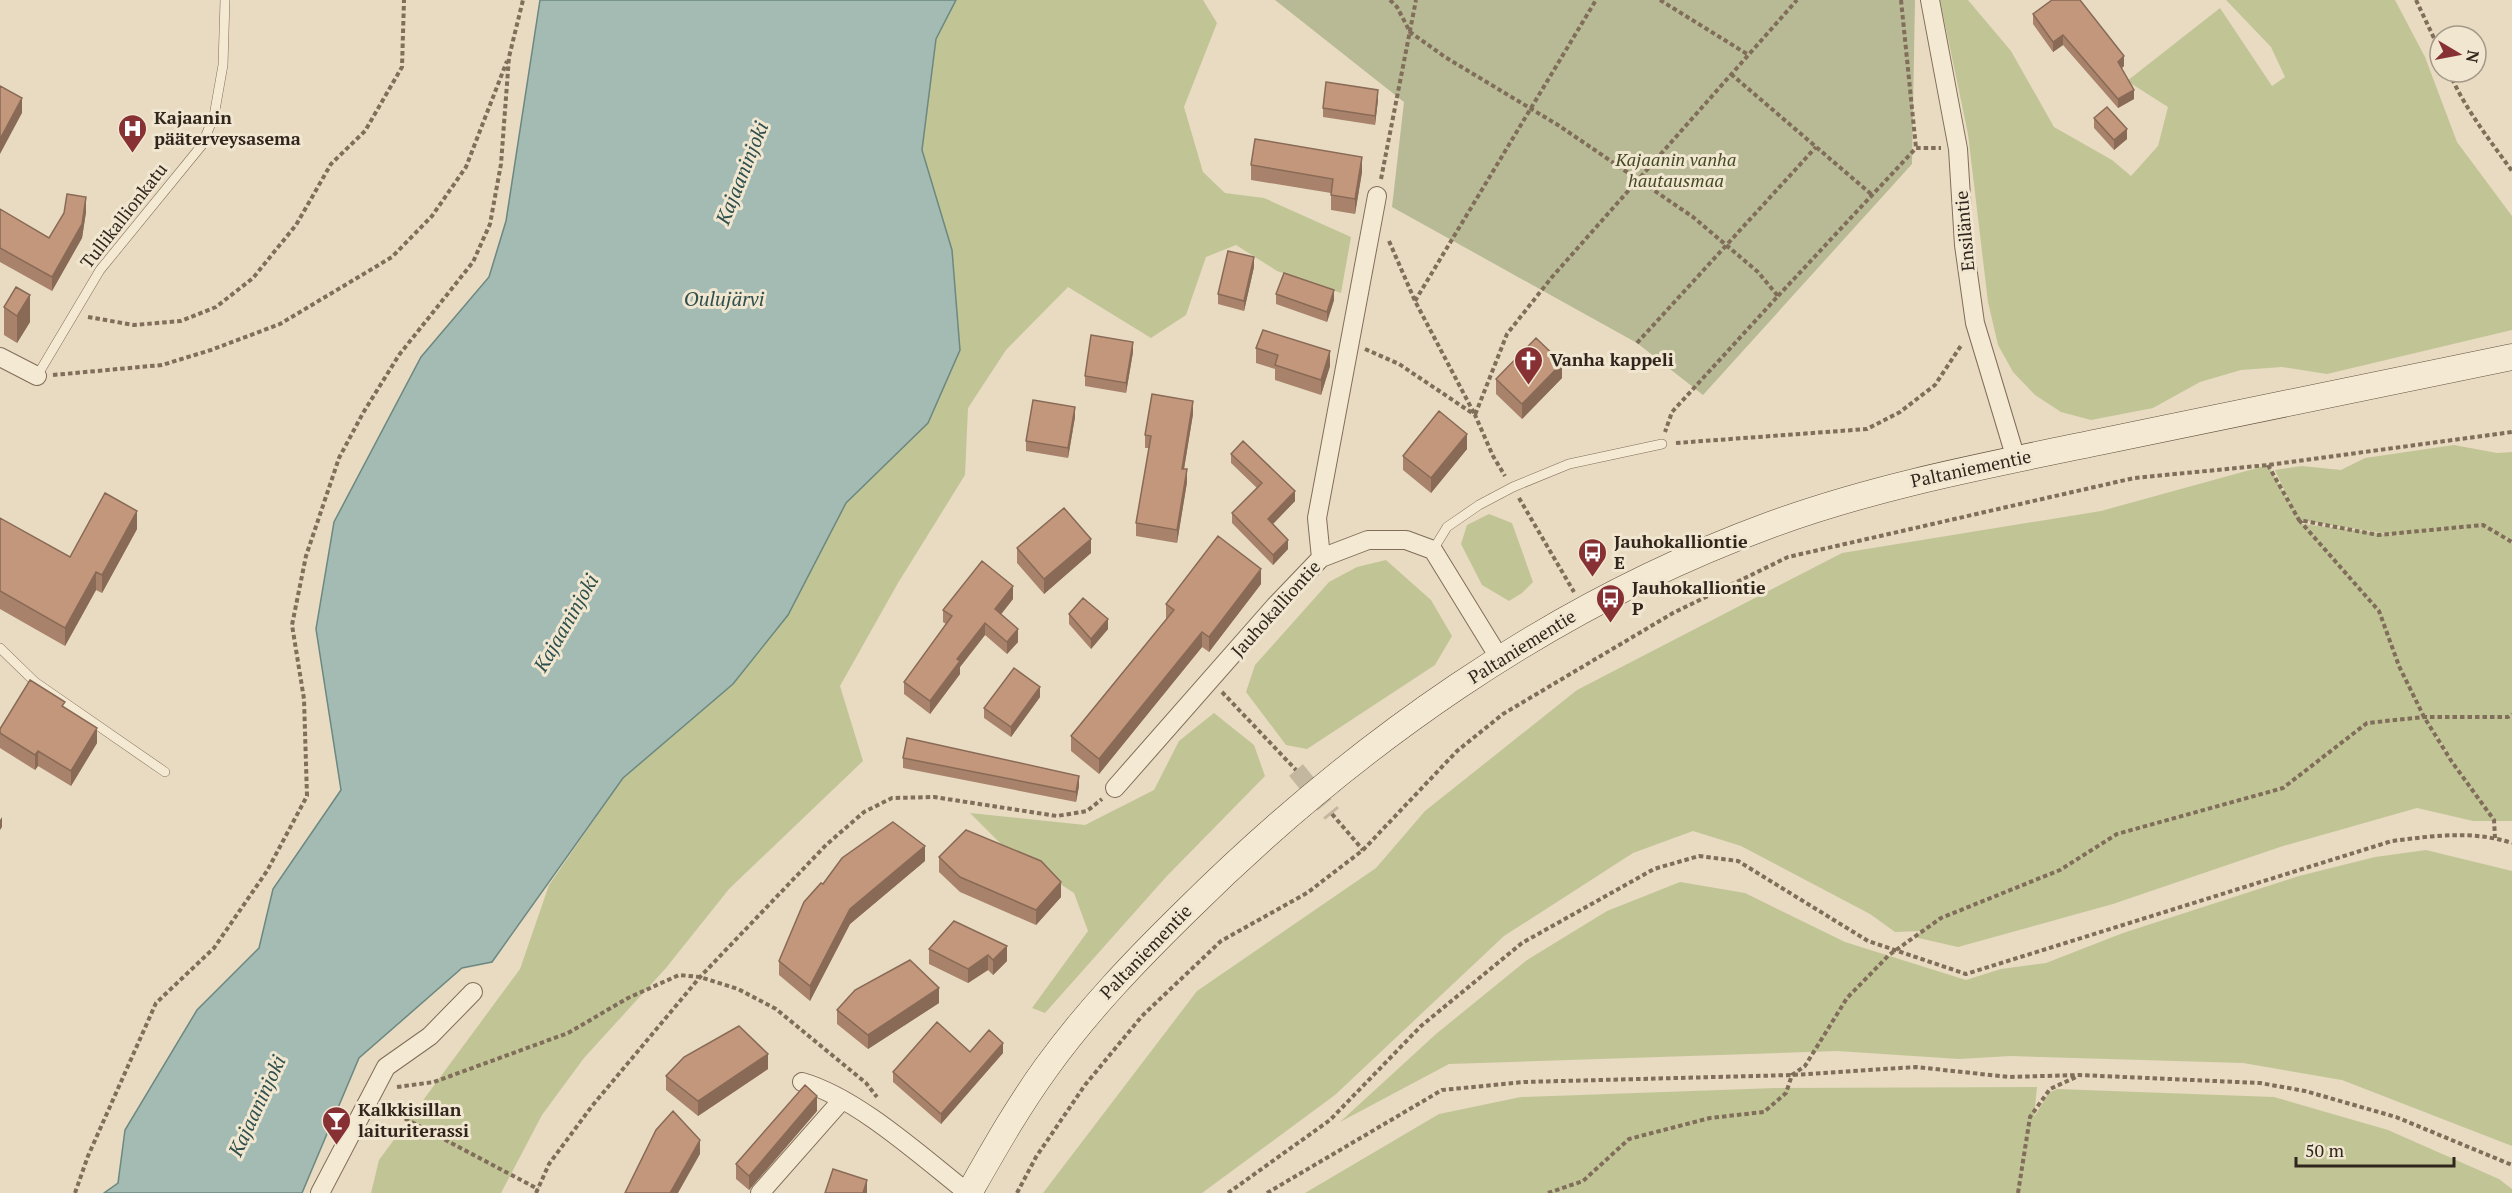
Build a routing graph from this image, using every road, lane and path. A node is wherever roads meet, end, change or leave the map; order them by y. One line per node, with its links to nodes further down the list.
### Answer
1 (225, 0): 30 (lane, Tullikallionkatu)
2 (404, 0): 30 (path)
3 (523, 0): 15 (path)
4 (1390, 0): 13 (path)
5 (1416, 0): 13 (path)
6 (1596, 0): 18 (path)
7 (1660, 0): 14 (path)
8 (1797, 0): 14 (path)
9 (1901, 0): 20 (path)
10 (1930, 0): 21 (street, Ensiläntie)
11 (2416, 0): 12 (path)
12 (2428, 26)
13 (1410, 32): 18 (path); 25 (path)
14 (1747, 54): 16 (path)
15 (509, 57): 36 (path); 71 (path)
16 (1731, 74): 19 (path); 23 (path)
17 (2454, 84): 22 (path)
18 (1531, 109): 23 (path); 29 (path)
19 (1816, 147): 24 (path); 27 (path)
20 (1916, 148): 21 (path); 24 (path)
21 (1958, 149): 31 (street, Ensiläntie)
22 (2512, 171)
23 (1638, 180): 27 (path); 37 (path)
24 (1871, 194): 28 (path)
25 (1377, 196): 32 (street)
26 (1384, 230): 29 (path)
27 (1728, 247): 28 (path); 33 (path)
28 (1778, 296): 39 (path)
29 (1415, 301): 37 (path)
30 (76, 313): 36 (lane, Tullikallionkatu)
31 (1975, 323): 39 (path); 40 (street, Ensiläntie)
32 (1348, 341): 37 (path); 46 (street)
33 (1637, 343)
34 (0, 357): 36 (street)
35 (2512, 357): 40 (street, Paltaniementie)
36 (37, 376)
37 (1474, 415): 42 (path)
38 (2512, 432): 41 (path)
39 (1662, 444): 42 (lane)
40 (2016, 459): 47 (street, Paltaniementie)
41 (2268, 465): 43 (path); 59 (path)
42 (1513, 487): 45 (lane); 47 (path)
43 (2299, 520): 44 (path); 52 (path)
44 (2512, 543)
45 (1432, 549): 46 (street, Jauhokalliontie); 49 (street)
46 (1321, 558): 50 (street, Jauhokalliontie)
47 (1584, 608): 49 (street, Paltaniementie)
48 (0, 648): 54 (lane)
49 (1500, 659): 74 (street, Paltaniementie)
50 (1211, 681): 53 (path); 55 (street, Jauhokalliontie)
51 (2512, 714): 52 (path)
52 (2424, 717): 57 (path); 60 (path)
53 (1296, 770)
54 (165, 772)
55 (1115, 788): 61 (path)
56 (1332, 814): 59 (path)
57 (2495, 837): 58 (path); 60 (path)
58 (2512, 843)
59 (1363, 850): 75 (path)
60 (1896, 950): 63 (path); 76 (path)
61 (700, 977): 66 (path); 68 (path); 70 (path)
62 (473, 992): 66 (street)
63 (1792, 1075): 64 (path); 77 (path); 78 (path)
64 (2079, 1076): 69 (path); 79 (path)
65 (802, 1082): 67 (street)
66 (370, 1095): 70 (path); 72 (street)
67 (842, 1100): 73 (street); 74 (street)
68 (882, 1102)
69 (2512, 1165)
70 (537, 1191)
71 (75, 1193)
72 (320, 1193)
73 (760, 1193)
74 (968, 1193)
75 (1017, 1193)
76 (1228, 1193)
77 (1267, 1193)
78 (1548, 1193)
79 (2018, 1193)

